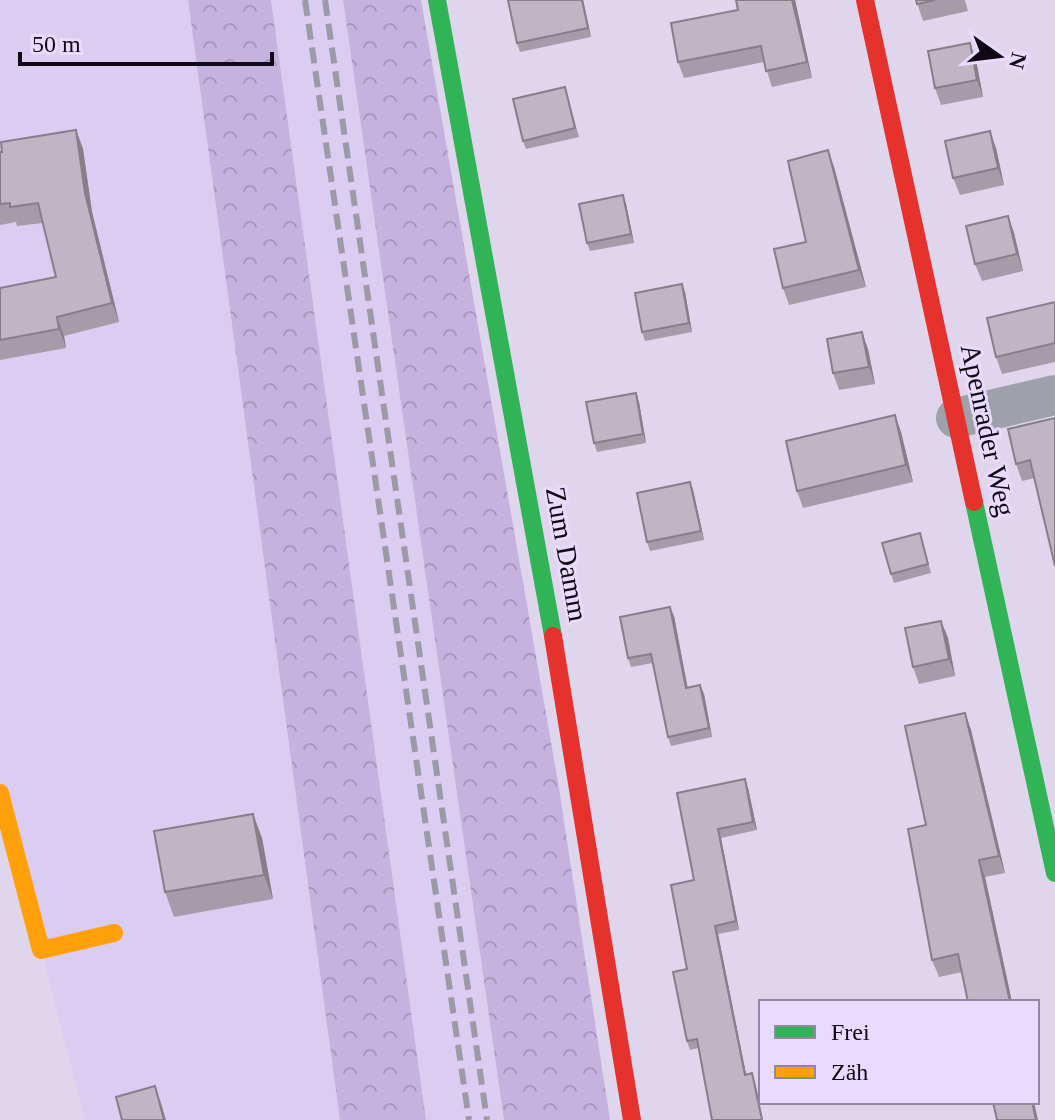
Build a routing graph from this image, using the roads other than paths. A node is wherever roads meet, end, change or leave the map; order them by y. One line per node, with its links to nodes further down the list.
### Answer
1 (437, 0): 8 (street, Zum Damm)
2 (865, 0): 4 (street, Apenrader Weg)
3 (1055, 395): 4 (street)
4 (956, 418): 6 (street, Apenrader Weg)
5 (0, 793): 7 (street)
6 (1055, 873)
7 (114, 933)
8 (632, 1120)

